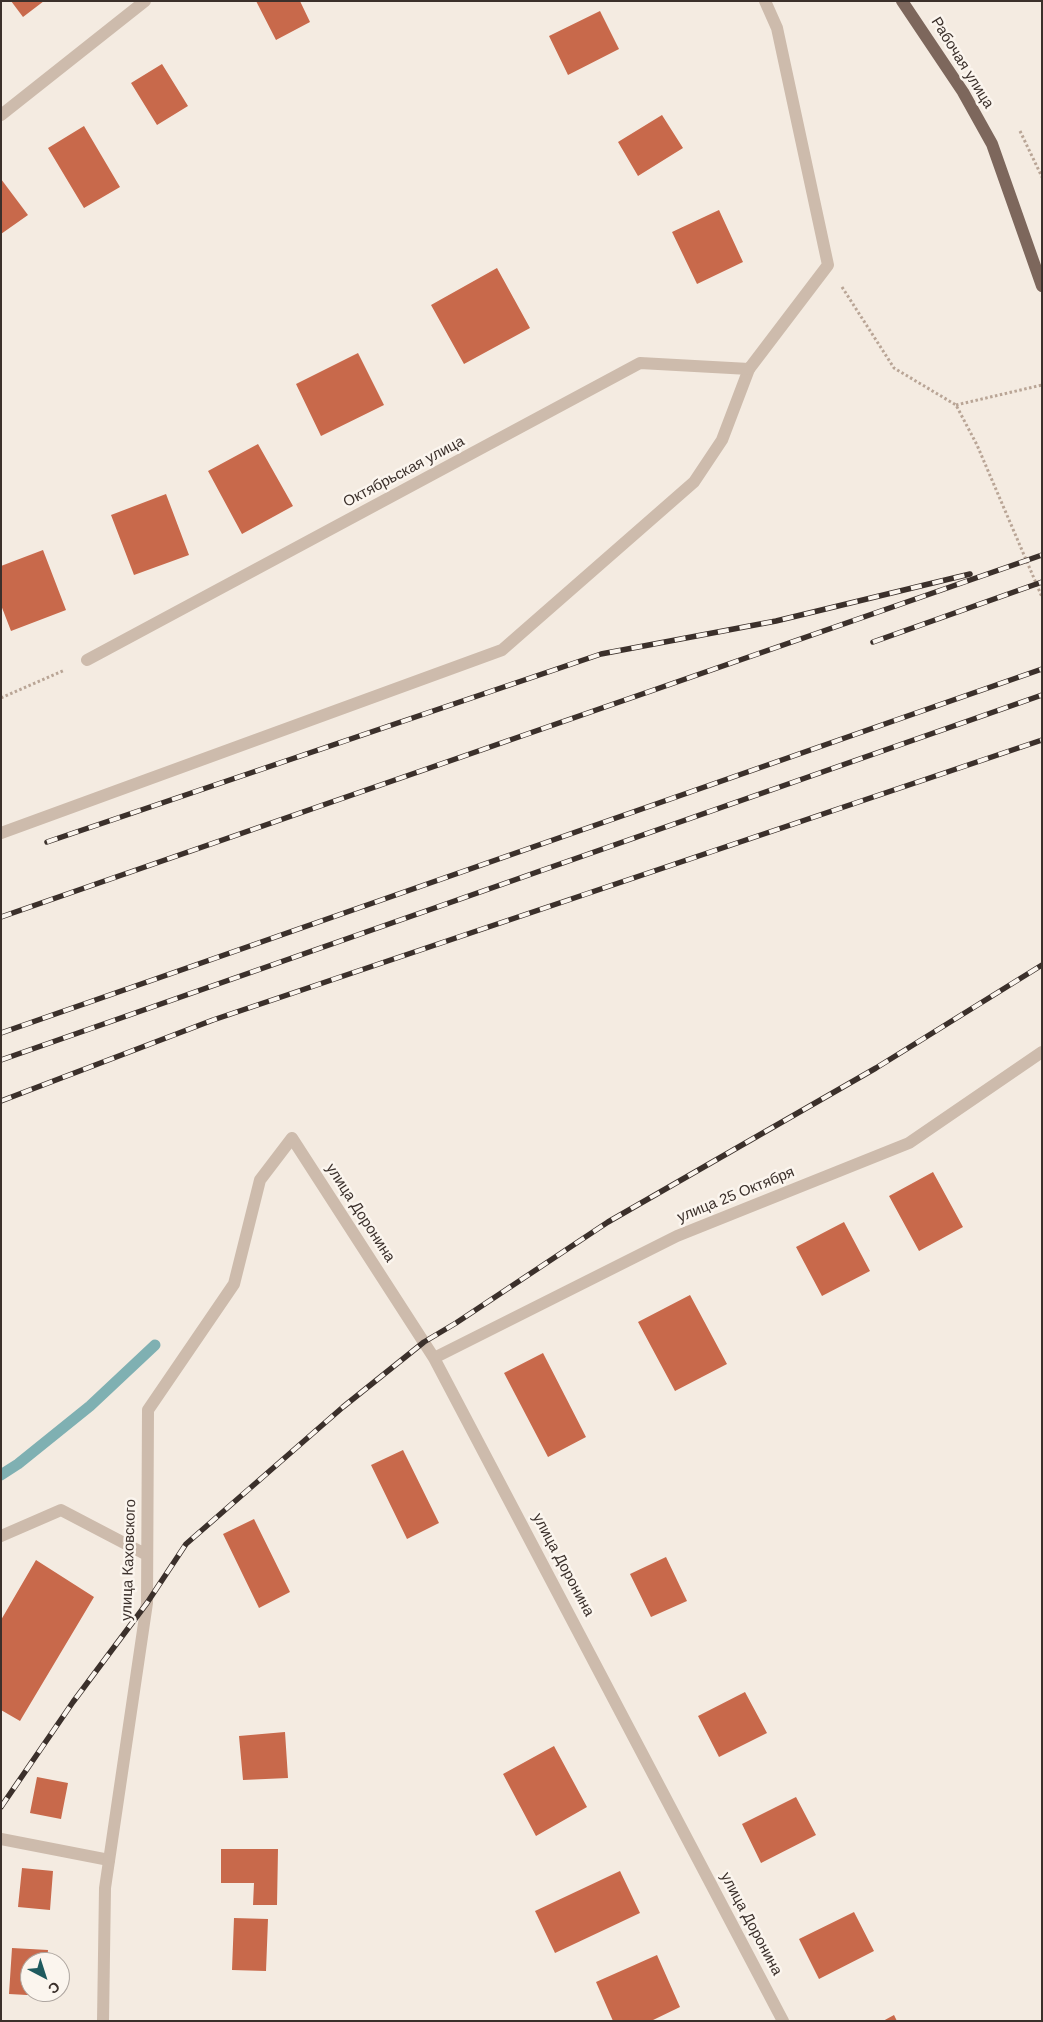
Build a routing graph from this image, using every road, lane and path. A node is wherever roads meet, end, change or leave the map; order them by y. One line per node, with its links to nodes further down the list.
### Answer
1 (145, 1): 4 (street)
2 (765, 1): 7 (street)
3 (902, 1): 8 (main road, Рабочая улица)
4 (1, 114)
5 (1020, 131): 6 (path)
6 (1042, 177)
7 (828, 265): 9 (street); 11 (path)
8 (1042, 286)
9 (749, 369): 13 (street, Октябрьская улица); 15 (street)
10 (1042, 385): 11 (path)
11 (956, 405): 12 (path)
12 (1042, 597)
13 (87, 660): 14 (path)
14 (1, 698)
15 (1, 833)
16 (1042, 1052): 18 (street, улица 25 Октября)
17 (292, 1138): 18 (street, улица Доронина); 20 (street, улица Каховского)
18 (434, 1358): 24 (street, улица Доронина)
19 (1, 1536): 20 (street)
20 (147, 1555): 22 (street, улица Каховского)
21 (1, 1839): 22 (street)
22 (110, 1860): 23 (street, улица Каховского)
23 (102, 2021)
24 (783, 2021)

